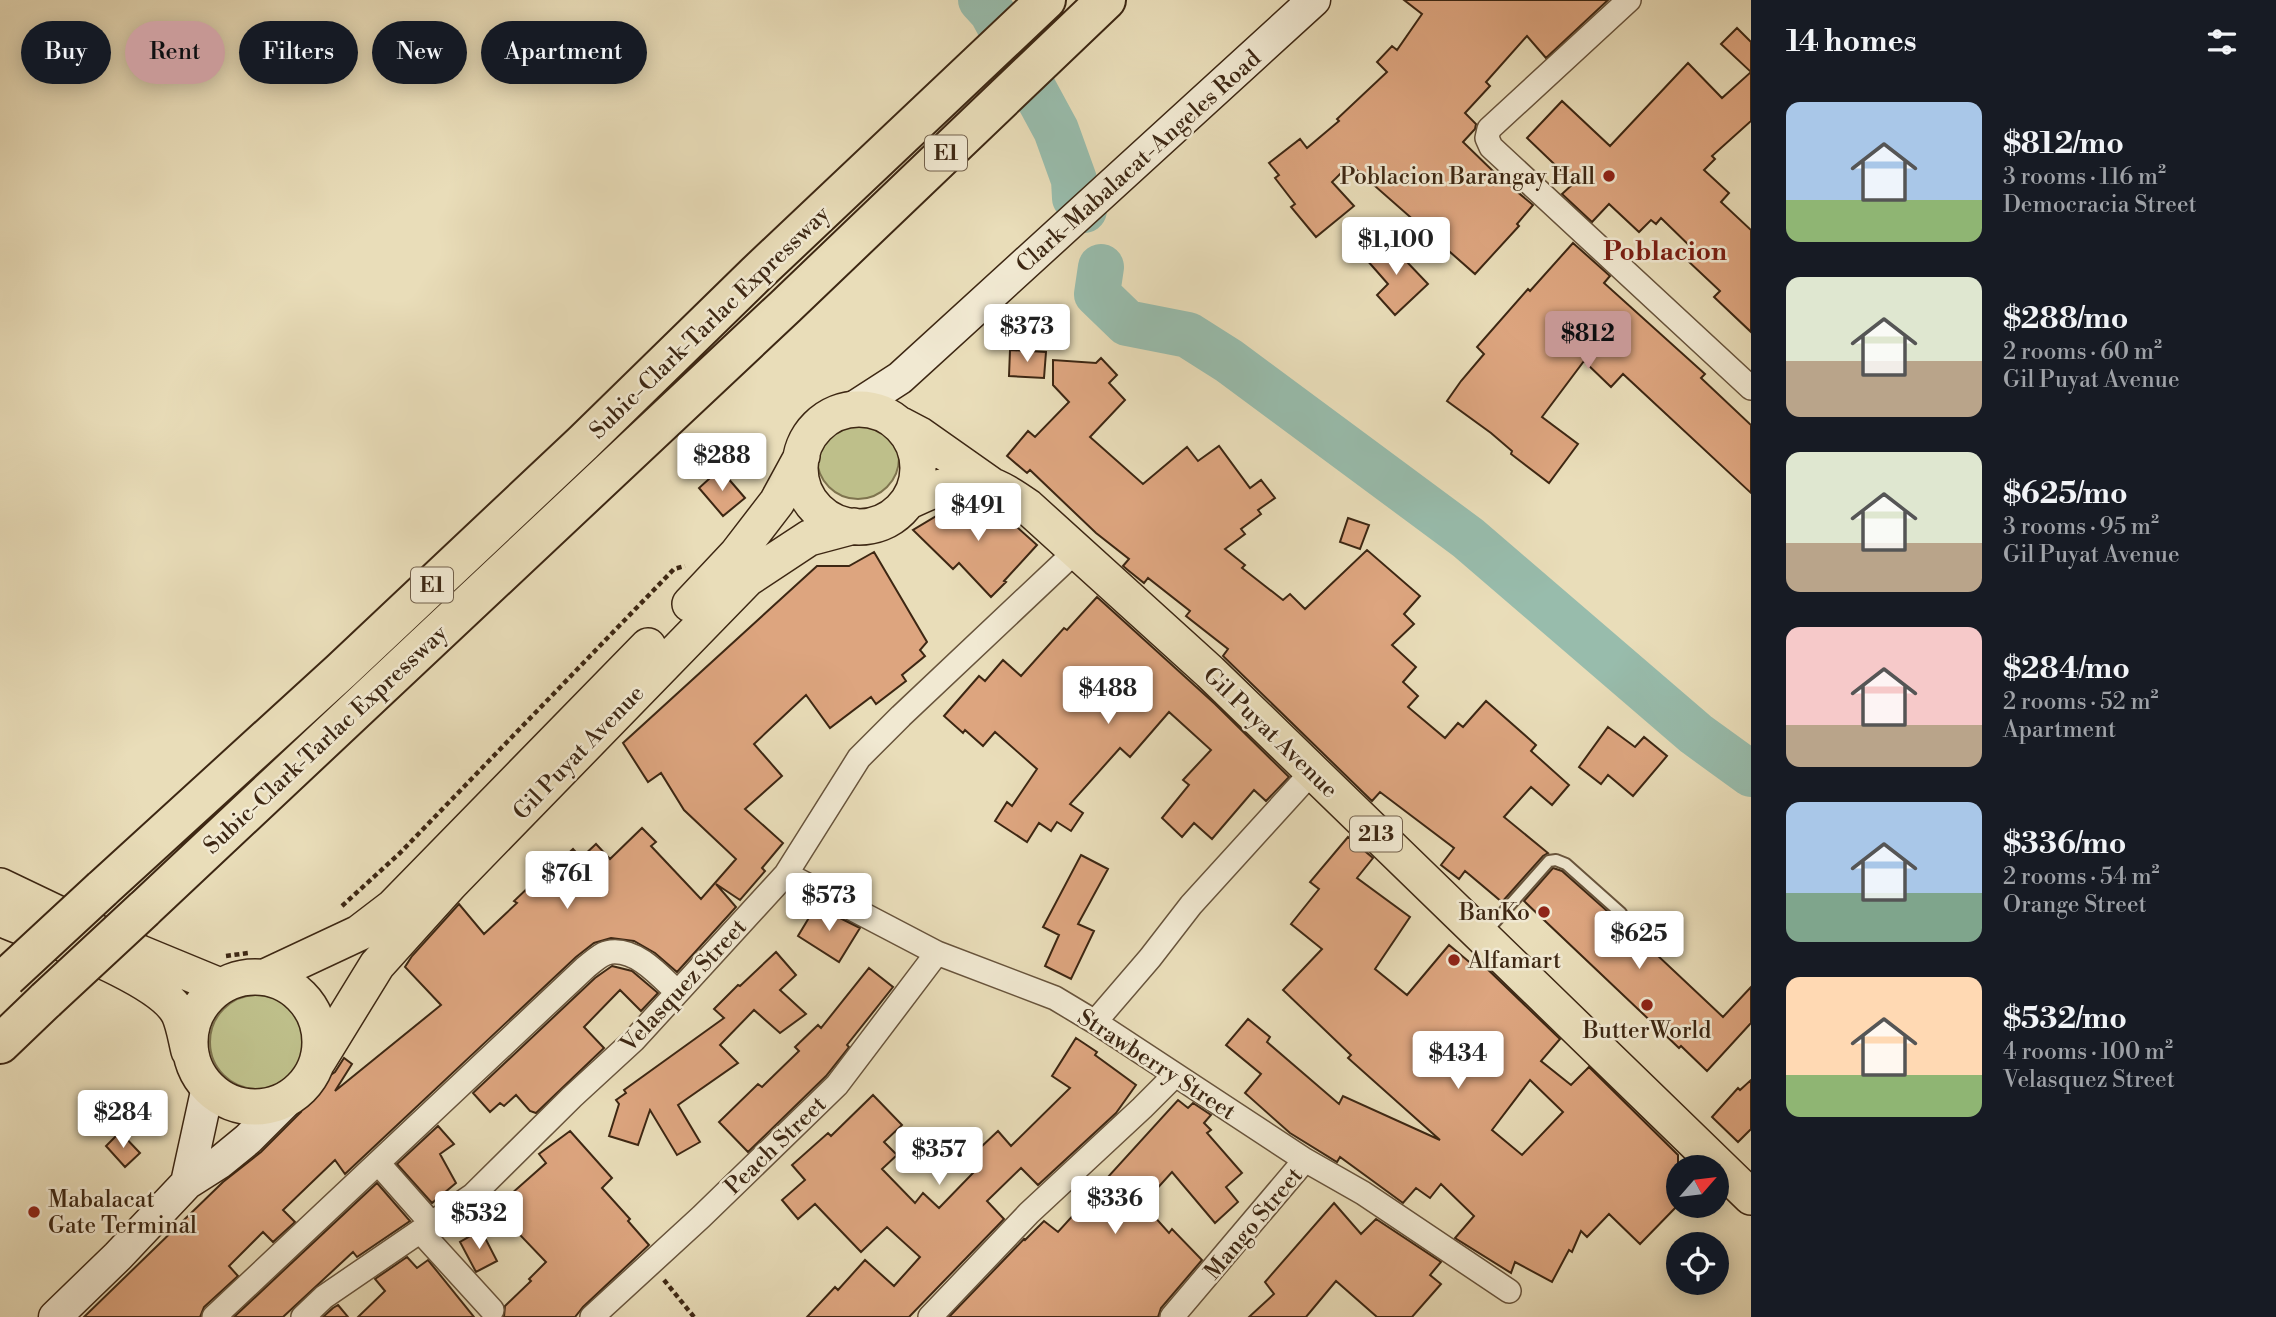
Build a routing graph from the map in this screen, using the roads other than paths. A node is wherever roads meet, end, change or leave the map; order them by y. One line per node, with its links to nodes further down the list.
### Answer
1 (1046, 0): 23 (highway, Subic-Clark-Tarlac Expressway / E1, bridge)
2 (1106, 0): 26 (highway, Subic-Clark-Tarlac Expressway / E1, bridge)
3 (1314, 0): 5 (street, Clark-Mabalacat-Angeles Road)
4 (1629, 0): 6 (street)
5 (907, 371): 7 (street, Clark-Mabalacat-Angeles Road); 8 (street)
6 (1751, 388)
7 (852, 409): 8 (main road, 213); 9 (main road)
8 (893, 420): 10 (main road, Gil Puyat Avenue / 213); 11 (main road)
9 (802, 456): 12 (main road); 21 (main road, Gil Puyat Avenue)
10 (991, 485): 11 (main road, Gil Puyat Avenue / 213); 13 (main road, Gil Puyat Avenue / 213)
11 (907, 502): 12 (main road, 213)
12 (854, 526): 28 (main road, Gil Puyat Avenue)
13 (1077, 550): 14 (main road, Gil Puyat Avenue / 213); 15 (street, Velasquez Street)
14 (1312, 772): 19 (main road, Gil Puyat Avenue / 213); 25 (street)
15 (786, 874): 20 (street, Strawberry Street); 24 (street, Velasquez Street)
16 (0, 886): 22 (main road)
17 (1622, 913): 19 (lane)
18 (0, 918): 27 (main road)
19 (1482, 937): 35 (main road, Gil Puyat Avenue / 213)
20 (937, 953): 25 (street, Strawberry Street); 42 (street, Peach Street)
21 (261, 964): 22 (main road); 28 (main road)
22 (223, 971): 27 (main road)
23 (4, 980)
24 (677, 992): 33 (street); 36 (street, Velasquez Street)
25 (1095, 1022): 29 (street, Strawberry Street)
26 (0, 1044)
27 (190, 1054): 30 (main road)
28 (318, 1061): 31 (main road)
29 (1175, 1075): 32 (street, Strawberry Street); 43 (street)
30 (208, 1087): 31 (main road); 34 (street)
31 (288, 1099): 34 (street)
32 (1305, 1160): 37 (street, Strawberry Street); 44 (street, Mango Street)
33 (378, 1163): 36 (street); 40 (street)
34 (187, 1183): 39 (street)
35 (1751, 1197)
36 (425, 1227): 38 (street); 41 (street, Velasquez Street)
37 (1509, 1291)
38 (492, 1310)
39 (55, 1317)
40 (214, 1317)
41 (303, 1317)
42 (592, 1317)
43 (930, 1317)
44 (1172, 1317)

